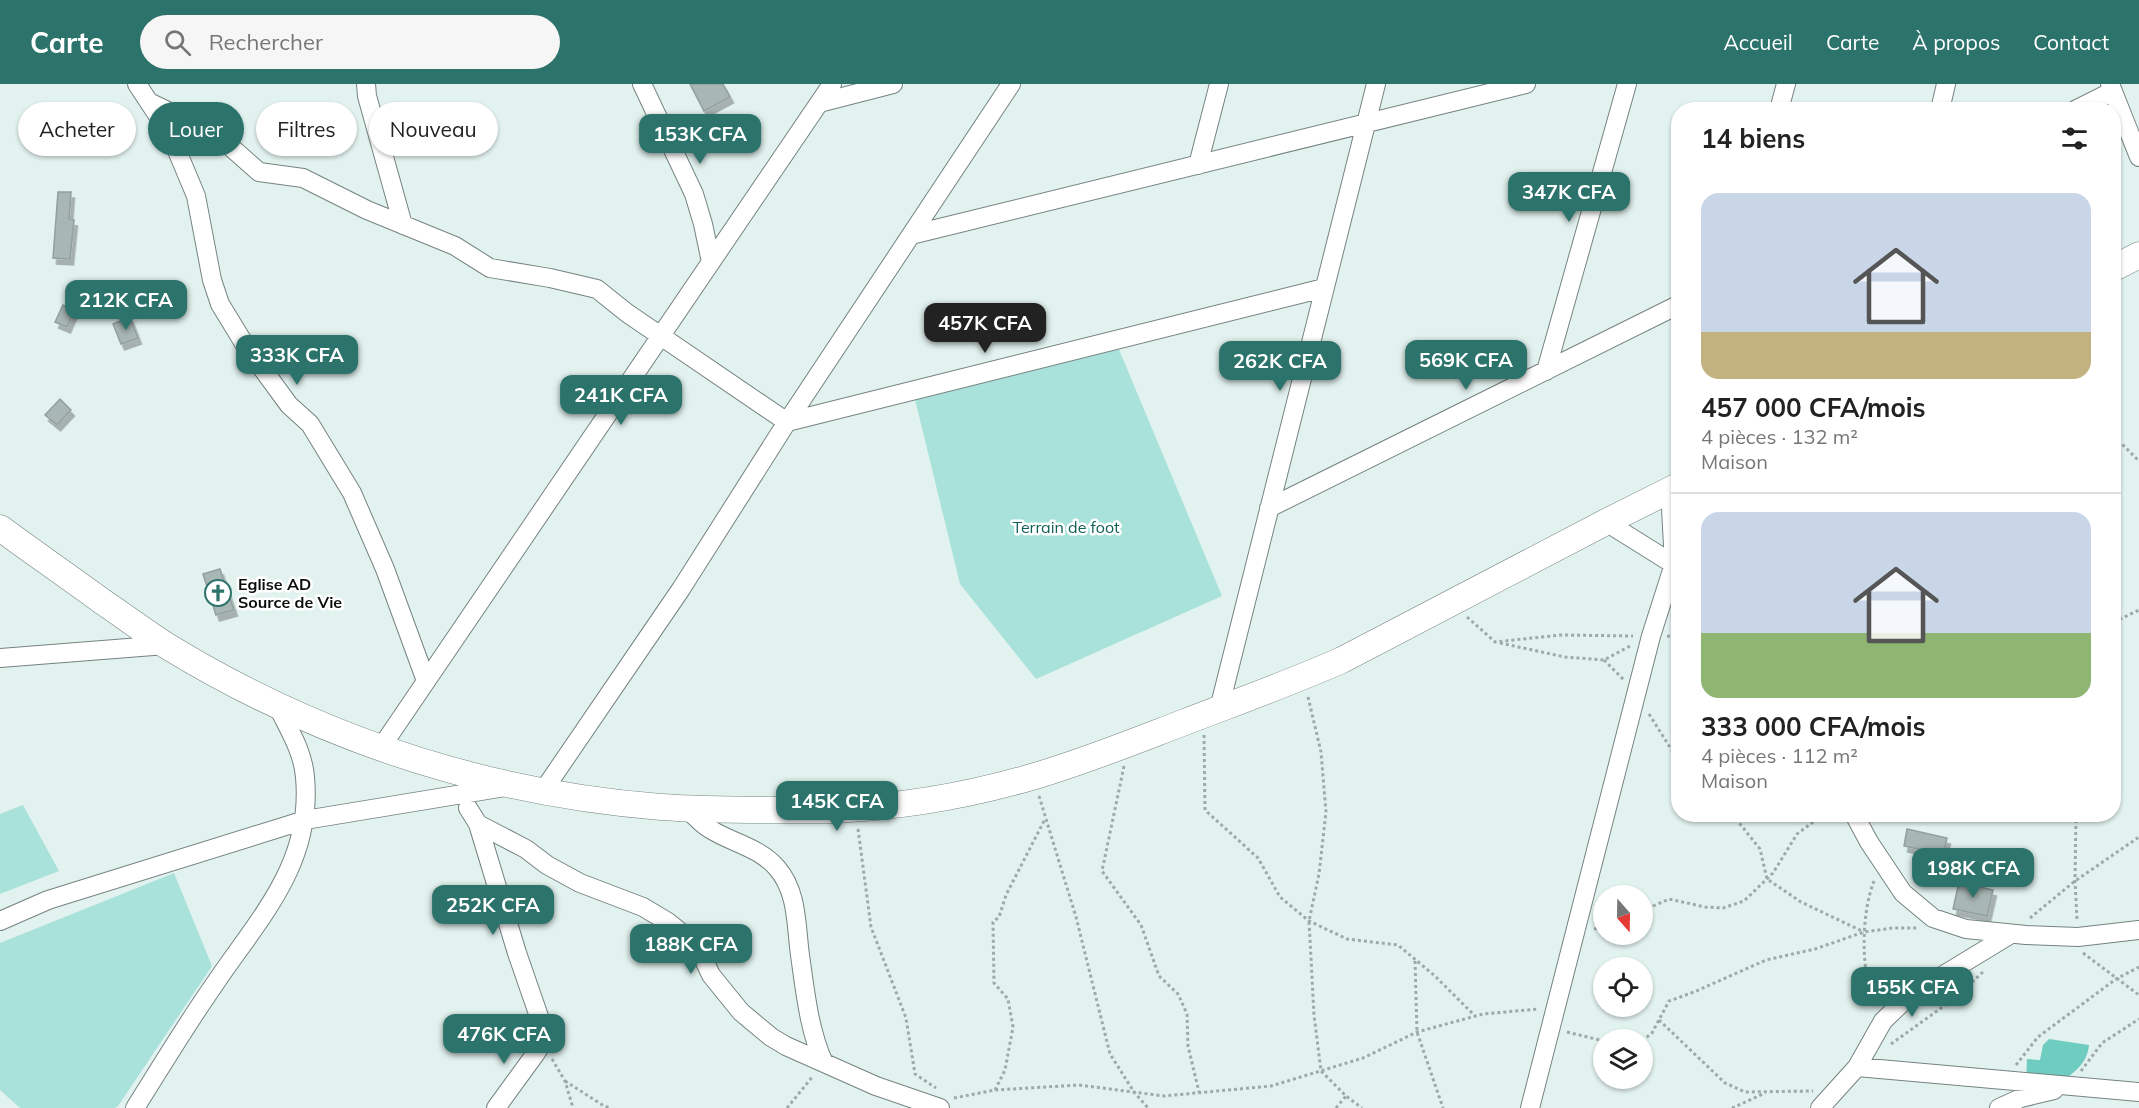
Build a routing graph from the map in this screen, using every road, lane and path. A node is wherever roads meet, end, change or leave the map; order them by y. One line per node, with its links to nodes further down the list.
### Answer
1 (136, 84): 14 (street)
2 (366, 84): 26 (street)
3 (642, 84): 29 (street)
4 (832, 84): 19 (street)
5 (893, 84): 19 (street)
6 (1011, 84): 27 (street)
7 (1219, 84): 25 (street)
8 (1376, 84): 21 (street)
9 (1526, 84): 21 (street)
10 (1626, 84): 34 (street)
11 (1786, 84): 15 (street)
12 (1946, 84): 16 (street)
13 (2112, 87): 17 (street); 18 (street)
14 (149, 102)
15 (1781, 102)
16 (1942, 102)
17 (2088, 102)
18 (2118, 102)
19 (819, 103): 29 (street)
20 (2121, 110): 24 (street)
21 (1366, 123): 25 (street); 31 (street)
22 (179, 156): 53 (street)
23 (241, 156): 26 (street)
24 (2139, 157)
25 (1198, 165): 27 (street)
26 (403, 225): 33 (street)
27 (911, 235): 35 (street)
28 (2139, 255): 30 (main road)
29 (711, 262): 33 (street)
30 (2121, 264)
31 (1324, 288): 35 (street); 39 (street)
32 (1671, 308): 34 (street)
33 (661, 336): 35 (street); 53 (street)
34 (1546, 371): 39 (street)
35 (787, 422): 60 (street)
36 (2121, 443): 37 (path)
37 (2139, 461)
38 (1671, 490): 40 (main road)
39 (1269, 508): 55 (street)
40 (1606, 522): 42 (street); 44 (main road)
41 (0, 528): 50 (main road)
42 (1671, 562)
43 (1671, 579): 47 (street)
44 (1452, 604): 49 (path); 52 (main road)
45 (2139, 609): 46 (path)
46 (2121, 618)
47 (1651, 636): 48 (path); 49 (path); 49 (path); 88 (street)
48 (1671, 637)
49 (1495, 642)
50 (165, 645): 51 (street); 54 (main road)
51 (0, 658)
52 (1304, 677): 55 (main road); 77 (path)
53 (426, 681): 57 (street)
54 (277, 705): 57 (main road); 65 (street)
55 (1211, 712): 56 (main road); 77 (path)
56 (1128, 744): 58 (main road); 108 (path)
57 (380, 748): 59 (main road)
58 (1033, 777): 63 (main road); 64 (path)
59 (515, 786): 60 (main road); 65 (street)
60 (543, 791): 62 (main road)
61 (468, 808): 70 (street)
62 (686, 808): 63 (main road); 99 (street)
63 (857, 809): 112 (path)
64 (1046, 817): 106 (path); 107 (path)
65 (305, 820): 76 (street); 113 (street)
66 (1738, 822): 73 (path)
67 (1813, 822): 73 (path)
68 (1859, 822): 72 (street)
69 (2076, 822): 74 (path)
70 (478, 824): 97 (street); 99 (street)
71 (2139, 837): 74 (path)
72 (1882, 862): 80 (path); 81 (street)
73 (1767, 879): 75 (path); 80 (path)
74 (2075, 881): 81 (path); 82 (path)
75 (1653, 906)
76 (0, 921)
77 (1309, 921): 83 (path); 101 (path)
78 (1924, 928): 80 (path)
79 (2139, 930): 82 (street)
80 (1864, 932): 91 (path); 92 (path)
81 (2011, 934): 82 (street); 92 (street)
82 (2070, 937): 86 (path)
83 (1415, 960): 89 (path); 95 (path)
84 (1988, 965): 98 (path)
85 (2139, 967): 86 (path)
86 (2116, 979): 87 (path); 102 (path)
87 (2139, 995)
88 (1556, 1008): 89 (path); 93 (street)
89 (1476, 1016): 95 (path)
90 (2139, 1019): 105 (path)
91 (1659, 1020): 94 (path); 109 (path)
92 (1883, 1021): 100 (street)
93 (1550, 1028): 96 (path); 122 (street)
94 (1653, 1031)
95 (1417, 1032): 101 (path); 121 (path)
96 (1593, 1038)
97 (543, 1042): 103 (path); 114 (street)
98 (1891, 1044)
99 (824, 1063): 112 (street); 117 (path)
100 (1857, 1067): 102 (street); 104 (street)
101 (1321, 1071): 108 (path); 111 (path)
102 (2005, 1080): 105 (street)
103 (565, 1081): 115 (path); 116 (path)
104 (1839, 1086): 109 (path); 124 (street)
105 (2070, 1086): 110 (street); 125 (street)
106 (995, 1090): 107 (path); 112 (path)
107 (1134, 1092): 108 (path); 118 (path)
108 (1199, 1092)
109 (1767, 1092): 123 (path)
110 (2139, 1092): 126 (street)
111 (1346, 1096): 119 (path); 120 (path)
112 (944, 1105)
113 (135, 1108)
114 (496, 1108)
115 (573, 1108)
116 (610, 1108)
117 (787, 1108)
118 (1148, 1108)
119 (1336, 1108)
120 (1362, 1108)
121 (1443, 1108)
122 (1530, 1108)
123 (1732, 1108)
124 (1820, 1108)
125 (1999, 1108)
126 (2135, 1108)

